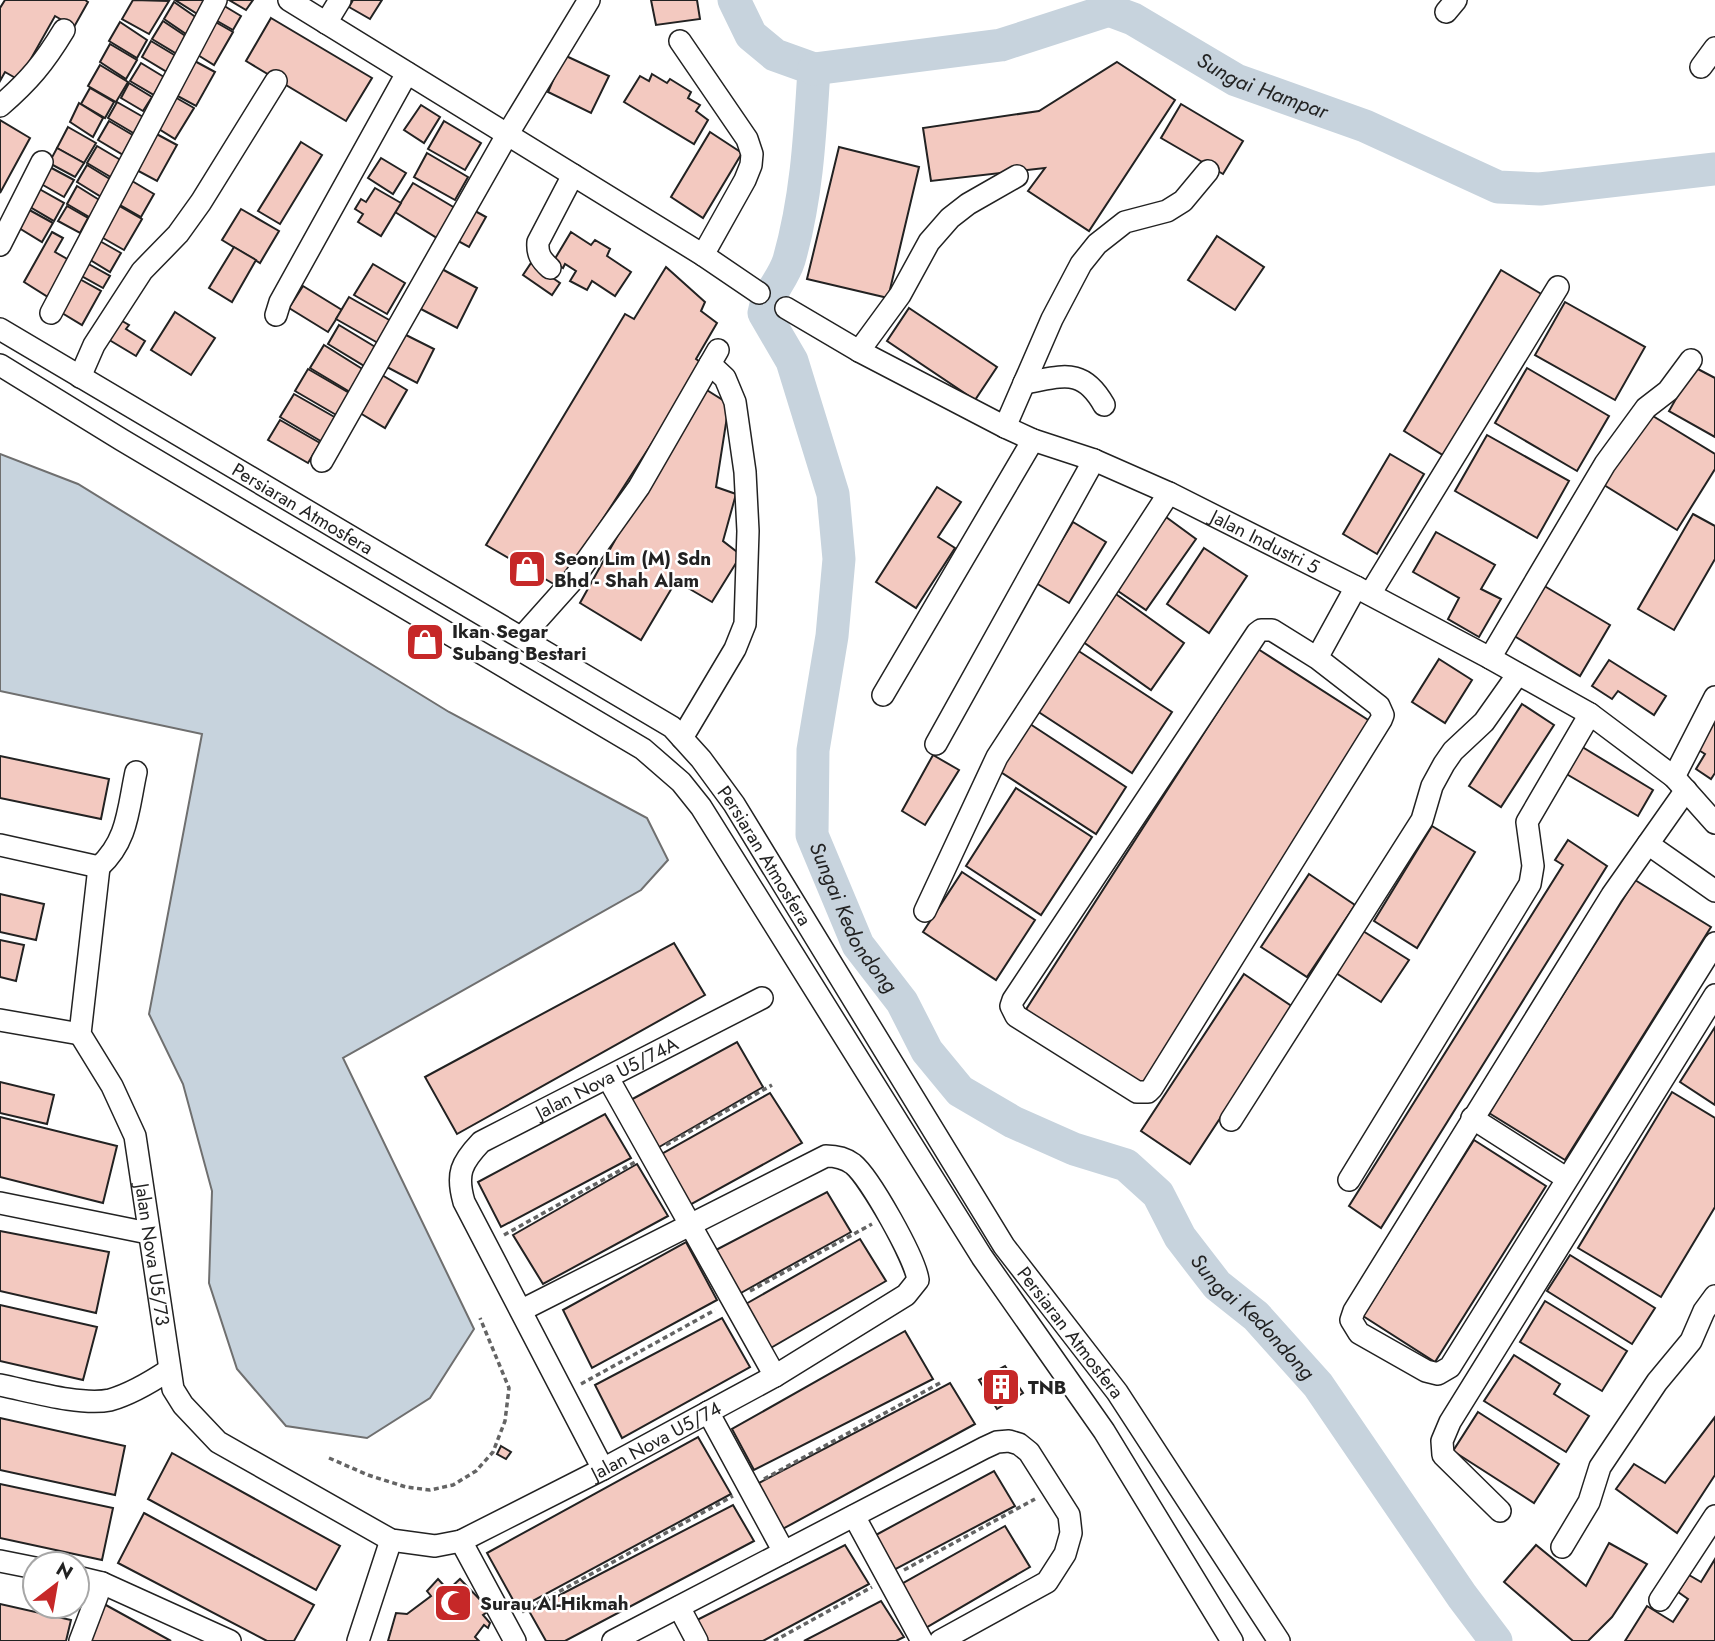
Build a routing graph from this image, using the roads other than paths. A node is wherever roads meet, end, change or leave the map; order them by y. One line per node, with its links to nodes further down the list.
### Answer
1 (216, 0): 24 (street)
2 (289, 0): 5 (street)
3 (340, 0): 5 (street)
4 (589, 0): 13 (street)
5 (326, 23): 10 (street)
6 (64, 30): 12 (street)
7 (680, 41): 19 (street)
8 (1715, 48): 9 (street)
9 (1701, 67)
10 (407, 73): 13 (street); 25 (street)
11 (276, 81): 30 (street)
12 (0, 106)
13 (507, 135): 16 (street); 36 (street)
14 (42, 162): 18 (street)
15 (1208, 171): 31 (street)
16 (573, 175): 19 (street); 20 (street)
17 (1017, 176): 27 (street)
18 (0, 245)
19 (703, 256): 22 (street)
20 (550, 268)
21 (1558, 287): 38 (street)
22 (759, 293)
23 (786, 308): 27 (street, Jalan Industri 5)
24 (51, 313)
25 (276, 314)
26 (0, 329): 30 (street, Persiaran Atmosfera)
27 (859, 351): 33 (street, Jalan Industri 5)
28 (1691, 360): 41 (street)
29 (0, 365): 97 (street, Persiaran Atmosfera)
30 (80, 377): 39 (street, Persiaran Atmosfera)
31 (1024, 383): 32 (street); 33 (street)
32 (1104, 405)
33 (1005, 426): 34 (street, Jalan Industri 5)
34 (1033, 440): 35 (street, Jalan Industri 5); 43 (street)
35 (1094, 460): 37 (street, Jalan Industri 5); 47 (street)
36 (322, 461)
37 (1168, 493): 38 (street, Jalan Industri 5); 55 (street)
38 (1363, 591): 40 (street); 41 (street, Jalan Industri 5)
39 (522, 637): 46 (street, Persiaran Atmosfera); 46 (street)
40 (1317, 658): 40 (street)
41 (1490, 659): 42 (street, Jalan Industri 5)
42 (1518, 674): 45 (street, Jalan Industri 5); 63 (street)
43 (883, 695)
44 (1715, 697): 49 (street)
45 (1590, 714): 49 (street, Jalan Industri 5); 65 (street)
46 (682, 738): 98 (street, Persiaran Atmosfera)
47 (936, 744)
48 (136, 772): 53 (street)
49 (1680, 784): 50 (street, Jalan Industri 5); 51 (street)
50 (1715, 822)
51 (1648, 844): 54 (street); 62 (street)
52 (0, 845): 53 (street)
53 (99, 867): 60 (street)
54 (1715, 891)
55 (925, 911)
56 (1715, 943): 64 (street)
57 (1715, 995): 76 (street)
58 (762, 998): 61 (street, Jalan Nova U5/74A)
59 (0, 1020): 60 (street)
60 (80, 1034): 68 (street, Jalan Nova U5/73)
61 (608, 1078): 67 (street); 70 (street, Jalan Nova U5/74A)
62 (1472, 1118): 64 (street); 64 (street)
63 (1231, 1120)
64 (1566, 1178)
65 (1349, 1180)
66 (0, 1203): 68 (street)
67 (691, 1226): 70 (street); 72 (street); 72 (street, Jalan Nova U5/74)
68 (148, 1233): 71 (street, Jalan Nova U5/73)
69 (1715, 1296): 81 (street)
70 (522, 1310): 75 (street)
71 (169, 1370): 73 (street); 79 (street, Jalan Nova U5/73)
72 (775, 1376): 74 (street, Jalan Nova U5/74)
73 (0, 1385)
74 (708, 1412): 75 (street, Jalan Nova U5/74); 82 (street)
75 (603, 1469): 80 (street, Jalan Nova U5/74)
76 (1500, 1511)
77 (854, 1516): 82 (street); 95 (street); 96 (street)
78 (1715, 1516): 87 (street)
79 (391, 1540): 80 (street, Jalan Nova U5/74); 91 (street)
80 (461, 1541): 92 (street)
81 (1562, 1547)
82 (784, 1552): 88 (street)
83 (0, 1561): 84 (street)
84 (21, 1565)
85 (91, 1580): 86 (street)
86 (102, 1583): 89 (street); 90 (street)
87 (1660, 1600)
88 (679, 1607): 93 (street); 94 (street)
89 (80, 1641)
90 (230, 1641)
91 (358, 1641)
92 (515, 1641)
93 (613, 1641)
94 (697, 1641)
95 (922, 1641)
96 (940, 1641)
97 (1232, 1641)
98 (1279, 1641)

